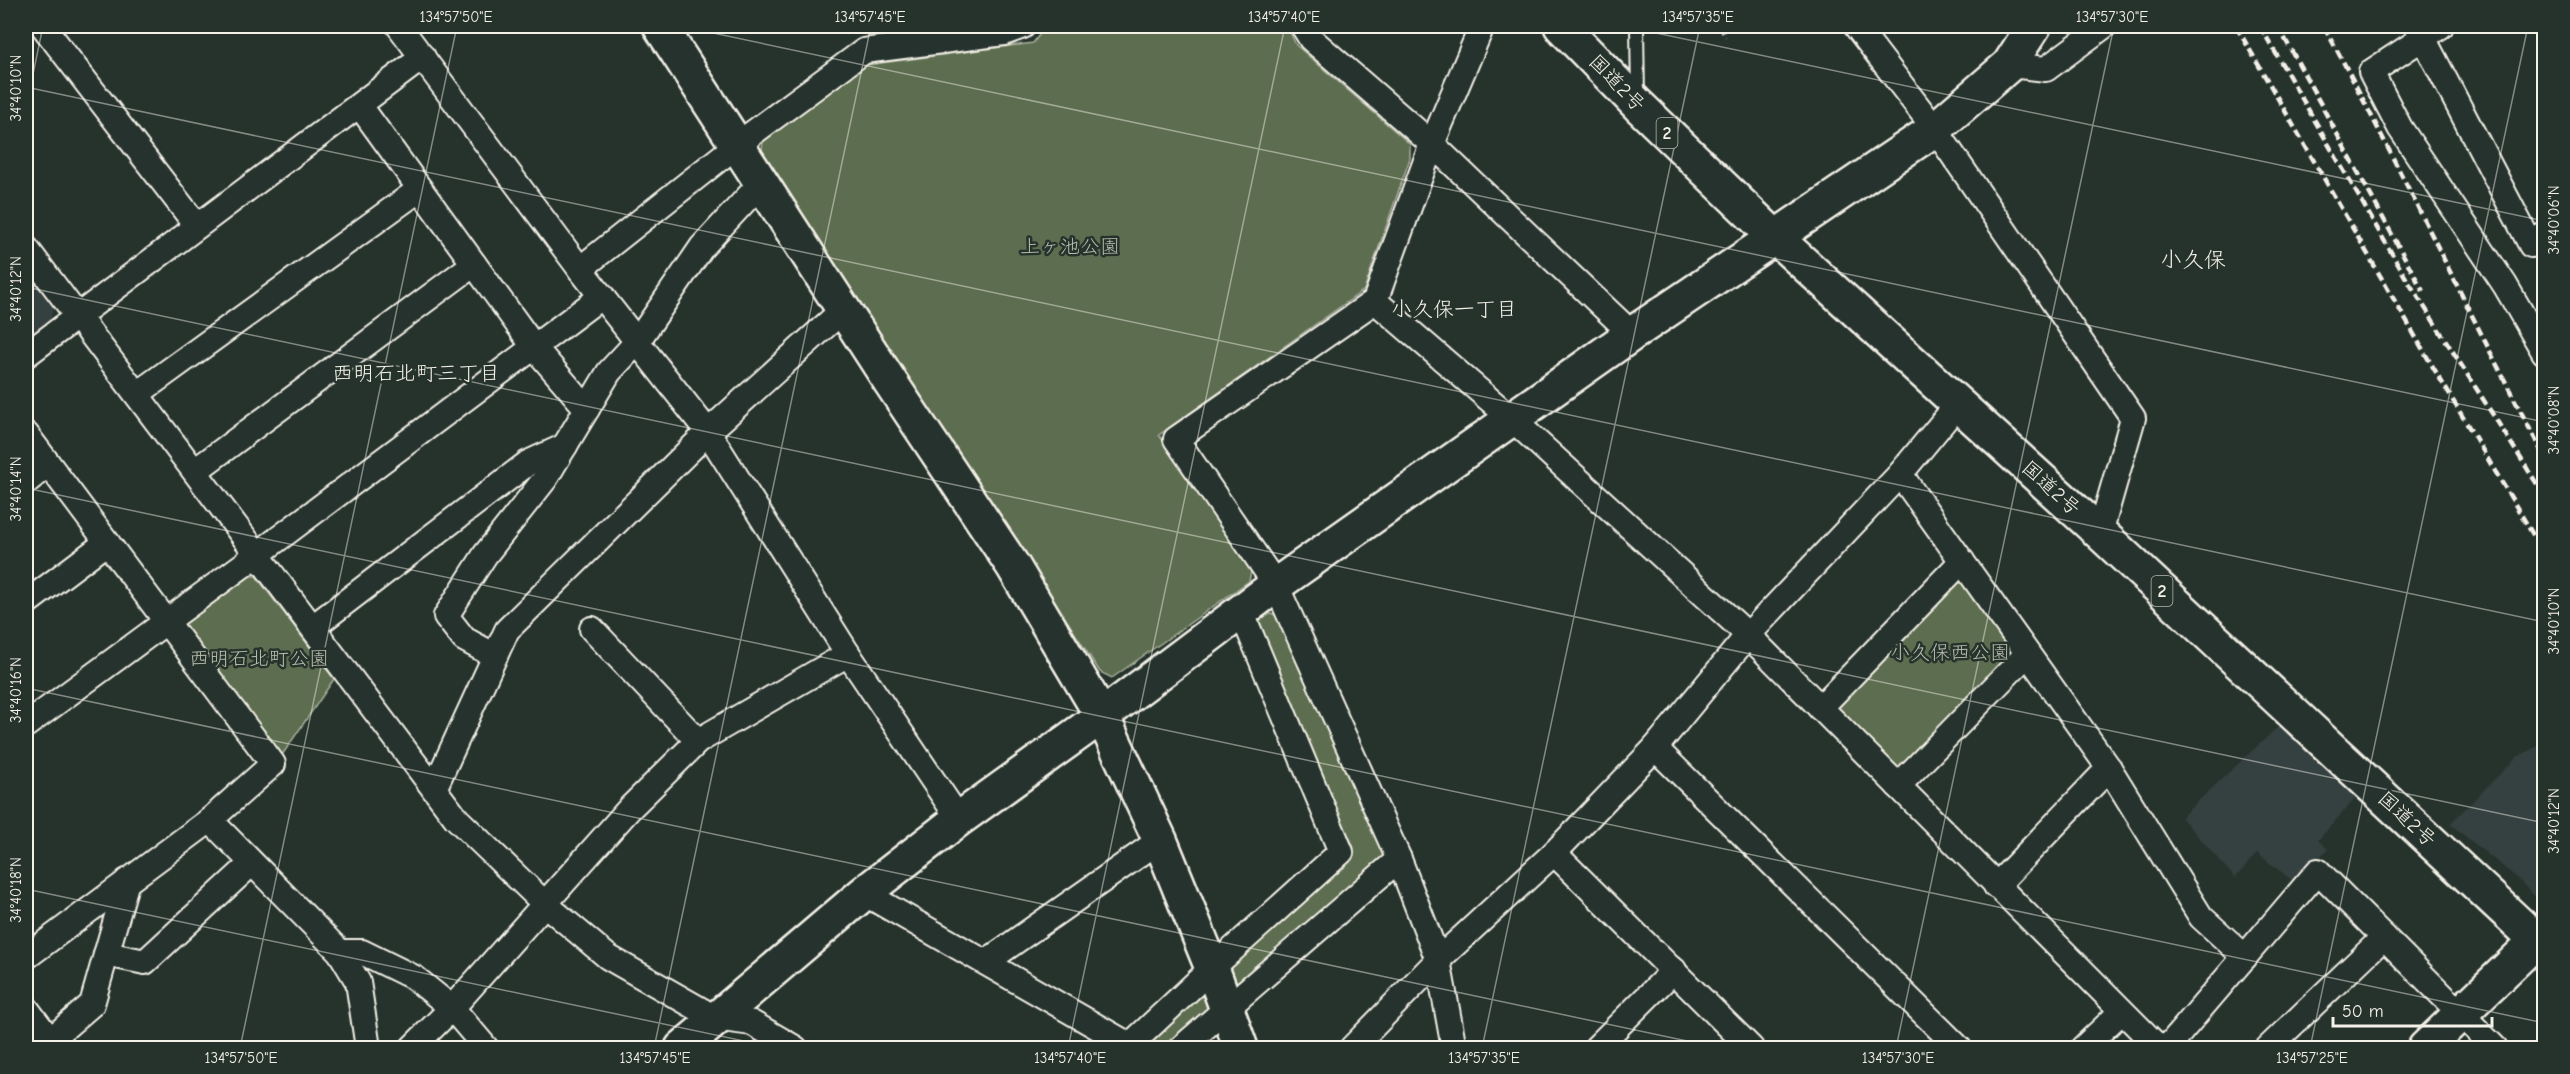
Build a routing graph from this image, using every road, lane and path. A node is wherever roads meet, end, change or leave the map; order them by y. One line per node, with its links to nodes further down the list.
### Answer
1 (43, 26): 24 (street)
2 (399, 26): 15 (street)
3 (660, 26): 20 (main road)
4 (1023, 26): 20 (street)
5 (1303, 26): 21 (street)
6 (1482, 26): 21 (street)
7 (1561, 26): 17 (main road, 国道2号 / 2)
8 (1637, 26): 17 (lane)
9 (1720, 26): 14 (path)
10 (1856, 26): 19 (street)
11 (2034, 26): 16 (main road)
12 (2104, 26): 16 (street)
13 (2427, 30): 25 (street); 37 (street)
14 (1725, 37)
15 (423, 57): 18 (street); 29 (street)
16 (2009, 65): 19 (main road)
17 (1638, 105): 26 (main road, 国道2号 / 2)
18 (360, 106): 23 (street); 24 (street)
19 (1935, 129): 26 (main road); 50 (street)
20 (738, 144): 22 (main road); 29 (street)
21 (1432, 144): 31 (street); 34 (street)
22 (762, 182): 32 (main road); 35 (street)
23 (420, 189): 28 (street); 39 (street)
24 (197, 226): 33 (street)
25 (2544, 234)
26 (1776, 238): 34 (main road); 40 (main road, 国道2号 / 2)
27 (26, 248): 33 (street)
28 (474, 264): 36 (street); 47 (street)
29 (580, 268): 30 (street)
30 (602, 296): 35 (street); 36 (street)
31 (1375, 301): 42 (street); 54 (street)
32 (844, 309): 43 (street); 65 (main road)
33 (78, 316): 38 (street); 39 (street)
34 (1632, 334): 42 (main road)
35 (638, 342): 41 (street); 43 (street)
36 (534, 347): 41 (street); 52 (street)
37 (2544, 352)
38 (26, 356)
39 (137, 394): 47 (street)
40 (1958, 404): 48 (street); 50 (main road, 国道2号 / 2)
41 (587, 409): 45 (street)
42 (1512, 419): 54 (main road); 60 (street)
43 (708, 432): 61 (street); 63 (street)
44 (26, 434): 46 (street)
45 (565, 446): 58 (street); 63 (street)
46 (48, 464): 49 (street); 51 (street)
47 (195, 471): 52 (street)
48 (1900, 474): 53 (street); 60 (street)
49 (26, 482)
50 (2100, 533): 83 (main road, 国道2号 / 2)
51 (107, 542): 55 (street); 57 (street)
52 (258, 554): 57 (street); 58 (street)
53 (1962, 561): 62 (street); 64 (street)
54 (1276, 585): 56 (main road); 76 (street)
55 (26, 603)
56 (1242, 611): 65 (main road); 90 (street)
57 (166, 621): 66 (street); 73 (street)
58 (313, 627): 71 (street)
59 (592, 629): 67 (street)
60 (1748, 635): 64 (street); 68 (street)
61 (848, 654): 67 (street); 72 (street)
62 (2027, 654): 69 (street); 70 (street)
63 (495, 656): 71 (street)
64 (1820, 708): 70 (street)
65 (1102, 716): 72 (main road); 74 (main road)
66 (26, 725)
67 (698, 741): 81 (street)
68 (1655, 748): 75 (street); 111 (street)
69 (2109, 768): 79 (street); 87 (street)
70 (1898, 786): 79 (street)
71 (434, 789): 81 (street)
72 (958, 819): 80 (main road)
73 (210, 820): 77 (street); 78 (street)
74 (1160, 840): 89 (street); 90 (main road)
75 (1554, 853): 88 (street); 91 (street)
76 (1399, 859): 88 (street); 94 (street)
77 (251, 864): 84 (street); 85 (street)
78 (128, 881): 85 (street); 86 (street)
79 (1996, 886): 95 (street)
80 (864, 893): 89 (street); 97 (main road)
81 (545, 904): 93 (street); 97 (street)
82 (2384, 937): 87 (street); 96 (street); 115 (street)
83 (2541, 944): 96 (main road)
84 (340, 952): 93 (street); 100 (street)
85 (106, 954): 98 (street)
86 (26, 957)
87 (2245, 957): 114 (street)
88 (1438, 960): 107 (street); 108 (street)
89 (987, 962): 99 (street)
90 (1212, 968): 94 (main road); 99 (street)
91 (1674, 970): 109 (street); 110 (street)
92 (26, 1008): 98 (street)
93 (452, 1008): 101 (street); 102 (street)
94 (1227, 1008): 105 (street); 106 (main road)
95 (2121, 1012): 112 (street); 113 (street)
96 (2461, 1014): 116 (main road); 117 (street)
97 (715, 1018): 103 (main road); 104 (street)
98 (49, 1046)
99 (1128, 1047)
100 (368, 1048)
101 (412, 1048)
102 (486, 1048)
103 (682, 1048)
104 (795, 1048)
105 (1181, 1048)
106 (1241, 1048)
107 (1352, 1048)
108 (1454, 1048)
109 (1596, 1048)
110 (1751, 1048)
111 (1959, 1048)
112 (2083, 1048)
113 (2159, 1048)
114 (2167, 1048)
115 (2268, 1048)
116 (2425, 1048)
117 (2495, 1048)

